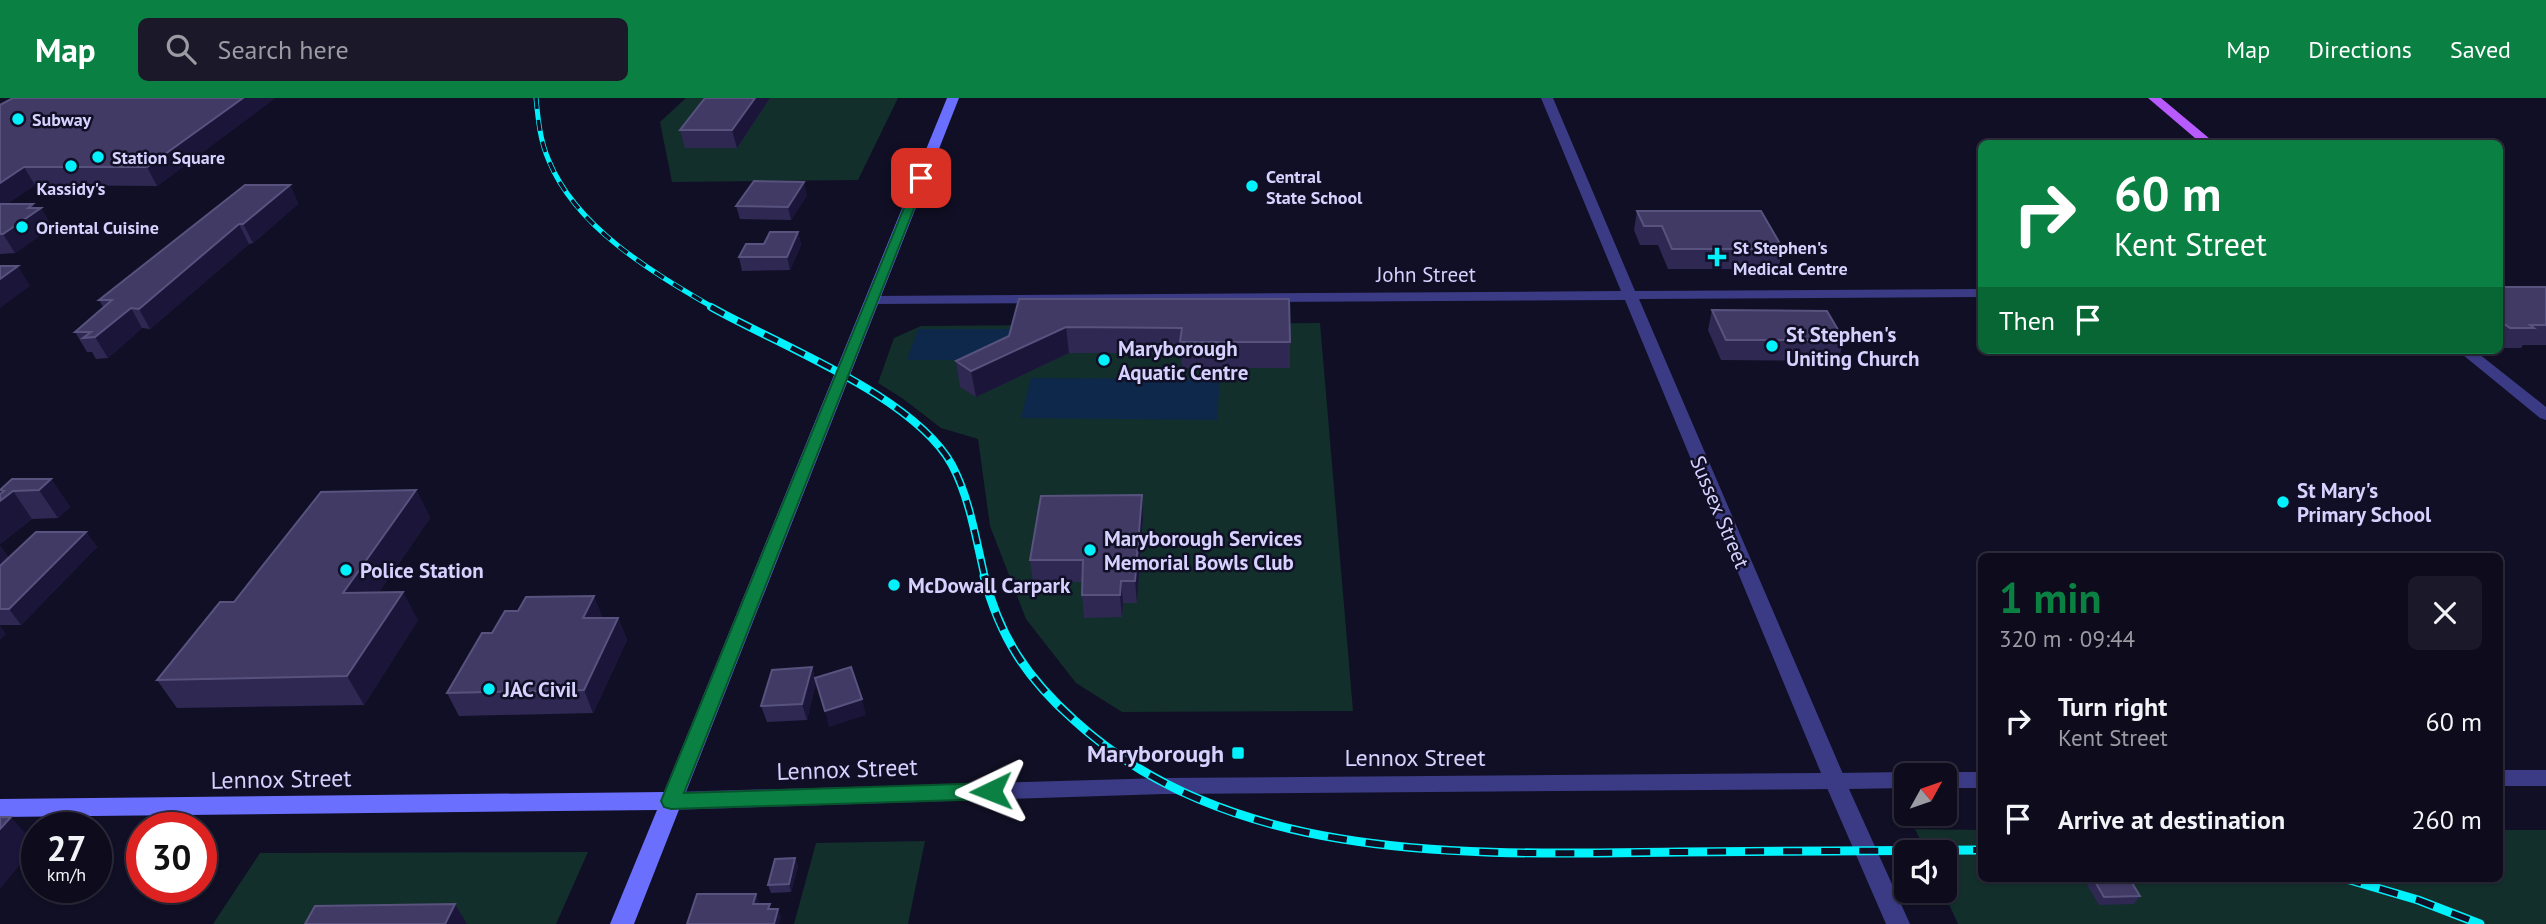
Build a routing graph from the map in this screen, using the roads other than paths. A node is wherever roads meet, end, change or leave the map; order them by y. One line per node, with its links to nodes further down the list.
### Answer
1 (953, 98): 7 (main road)
2 (1547, 98): 5 (street, Sussex Street)
3 (2154, 98): 4 (main road)
4 (2205, 140)
5 (1628, 293): 6 (street, John Street); 7 (street, John Street); 12 (street, Sussex Street)
6 (1978, 293)
7 (872, 300): 16 (main road)
8 (2470, 354): 9 (street)
9 (2546, 415)
10 (2503, 778): 11 (street)
11 (2546, 778)
12 (1835, 780): 13 (street, Lennox Street); 16 (street, Lennox Street); 19 (street, Sussex Street)
13 (1894, 780)
14 (1957, 780): 15 (street)
15 (1978, 780)
16 (671, 801): 17 (main road, Lennox Street); 18 (main road)
17 (0, 808)
18 (622, 924)
19 (1898, 924)

